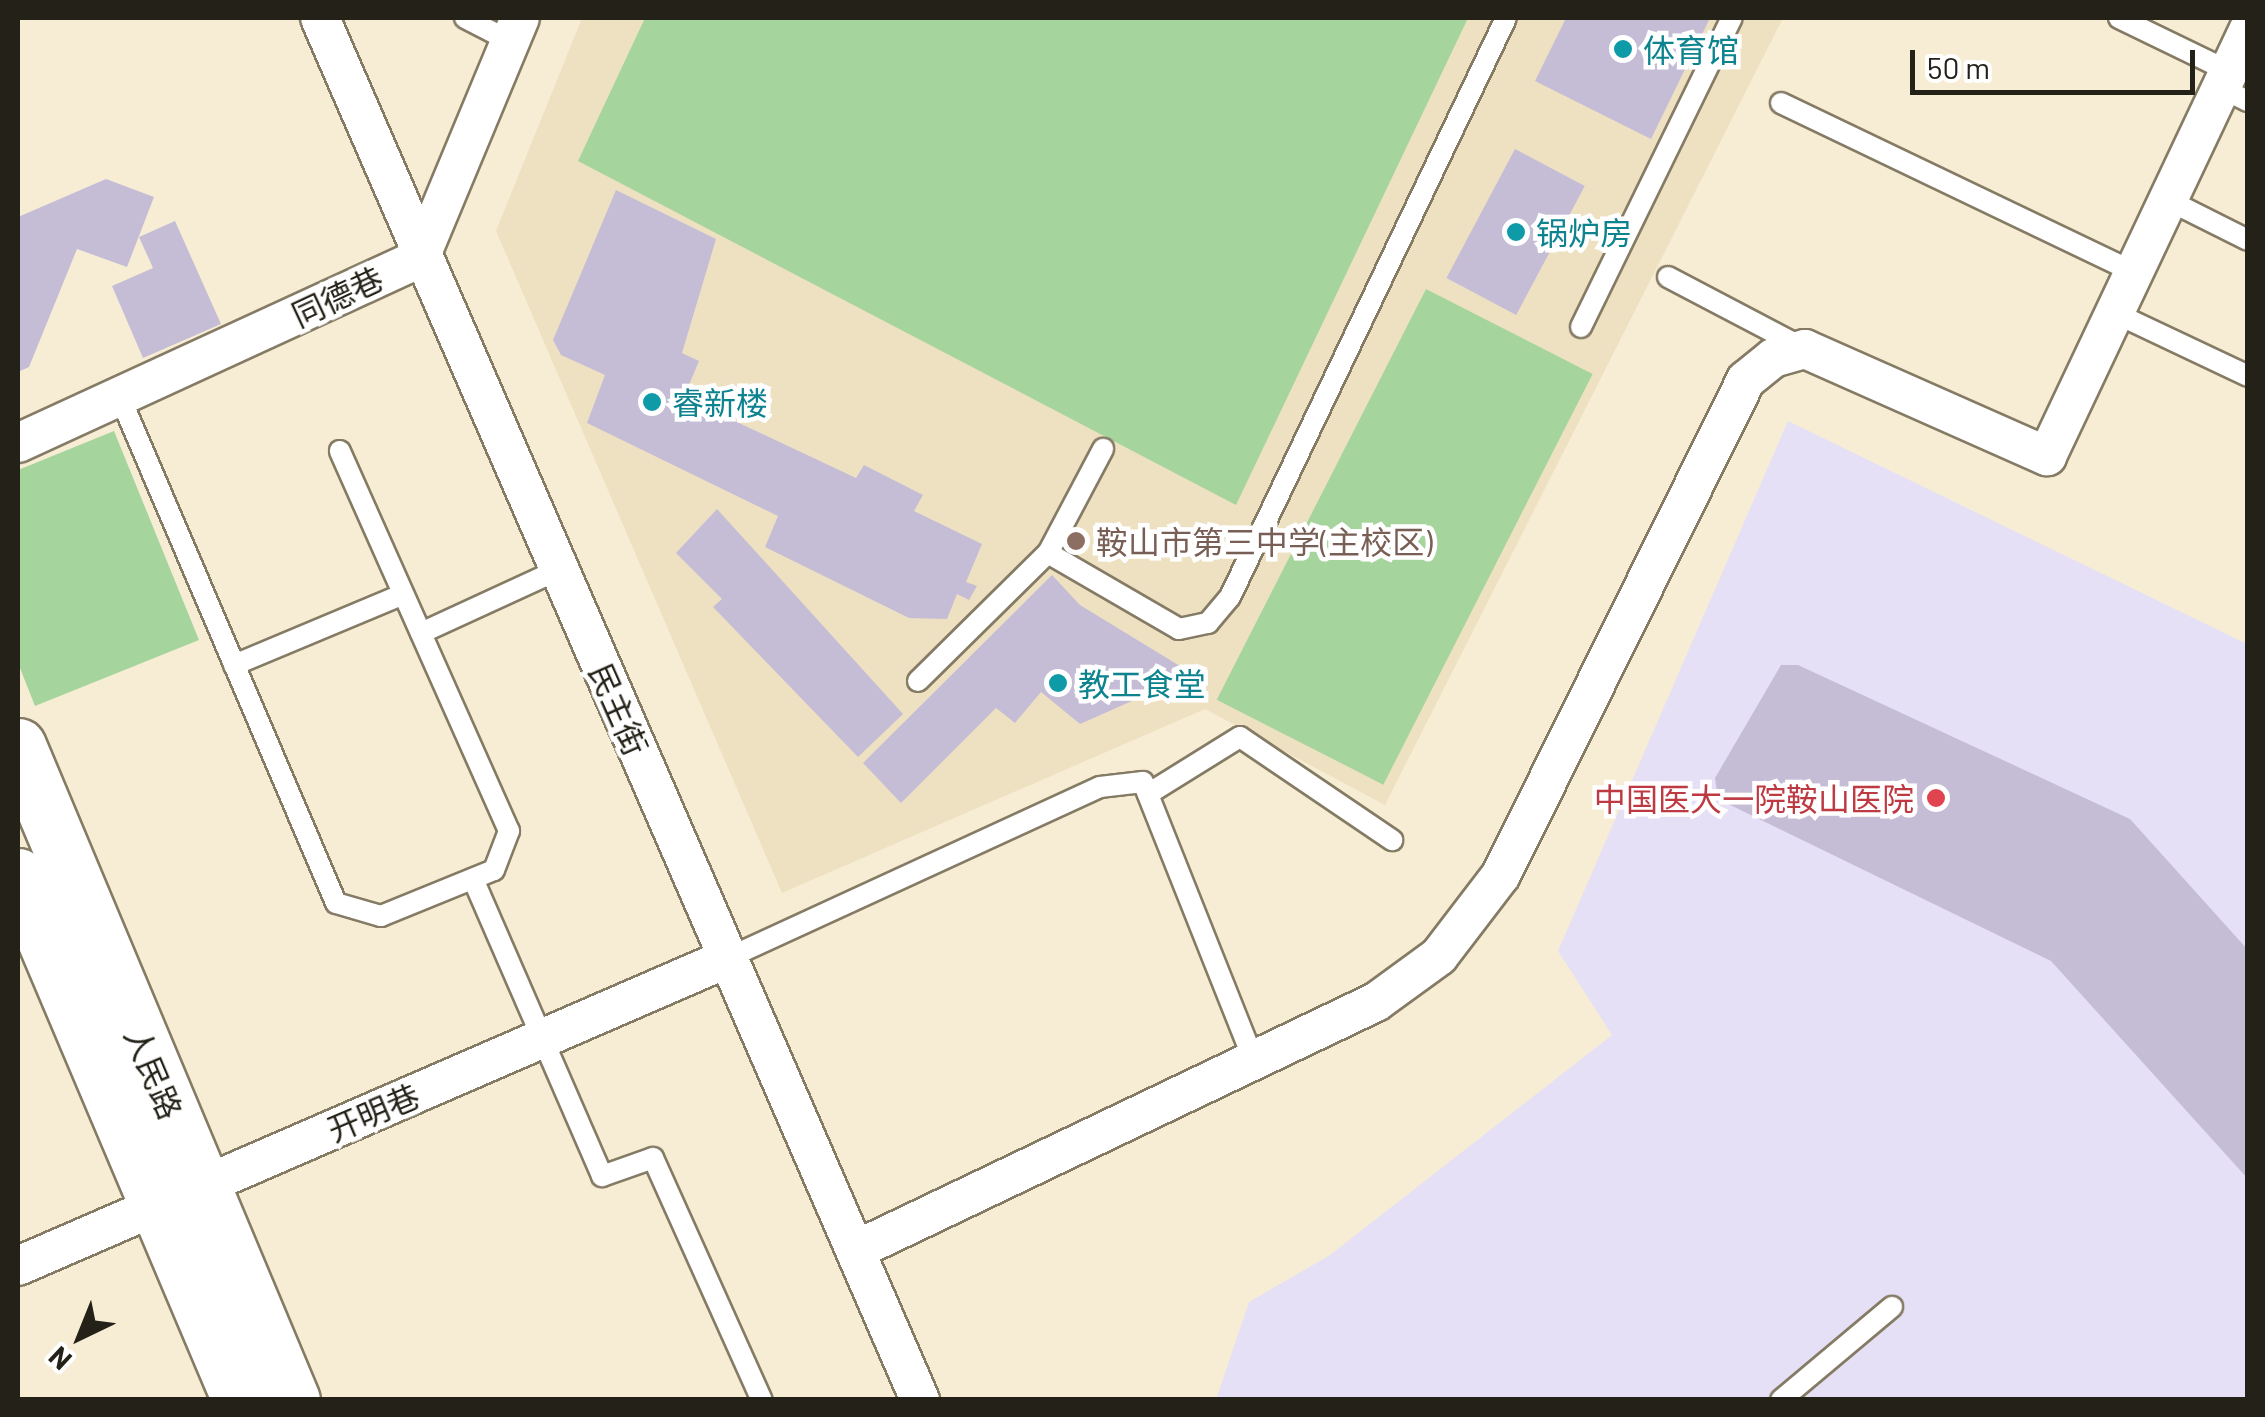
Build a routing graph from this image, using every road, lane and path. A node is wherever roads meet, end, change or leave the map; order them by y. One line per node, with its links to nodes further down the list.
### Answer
1 (320, 18): 12 (street, 民主街)
2 (465, 18): 6 (lane)
3 (1506, 18): 23 (lane)
4 (1732, 18): 16 (lane)
5 (2119, 18): 8 (lane)
6 (515, 30): 12 (street, 同德巷)
7 (2248, 30): 8 (street)
8 (2232, 86): 10 (street)
9 (1780, 103): 13 (lane)
10 (2168, 200): 11 (lane); 13 (street)
11 (2248, 240)
12 (420, 258): 19 (street, 同德巷); 24 (street, 民主街)
13 (2134, 272): 15 (street)
14 (1668, 277): 17 (lane)
15 (2114, 313): 17 (street); 18 (lane)
16 (1580, 327)
17 (1805, 348): 36 (street)
18 (2248, 376)
19 (120, 397): 20 (street, 同德巷); 27 (lane)
20 (18, 443)
21 (1103, 449): 23 (lane)
22 (340, 451): 25 (lane)
23 (1048, 553): 28 (lane)
24 (558, 570): 26 (lane); 34 (street, 民主街)
25 (400, 594): 26 (lane); 27 (lane)
26 (421, 633): 32 (lane)
27 (234, 665): 32 (lane)
28 (918, 681)
29 (18, 746): 37 (main road, 人民路)
30 (1148, 794): 31 (lane); 34 (lane); 36 (lane)
31 (1392, 840)
32 (473, 878): 35 (lane)
33 (19, 883): 37 (main road, 人民路)
34 (728, 958): 35 (street, 开明巷); 38 (street, 民主街)
35 (540, 1040): 37 (street, 开明巷); 43 (lane)
36 (1254, 1061): 38 (street)
37 (180, 1196): 39 (street, 开明巷); 41 (main road, 人民路); 42 (main road, 人民路)
38 (856, 1250): 44 (street, 民主街)
39 (18, 1266)
40 (1892, 1307): 45 (lane)
41 (240, 1400)
42 (292, 1400)
43 (762, 1400)
44 (920, 1400)
45 (1781, 1400)

